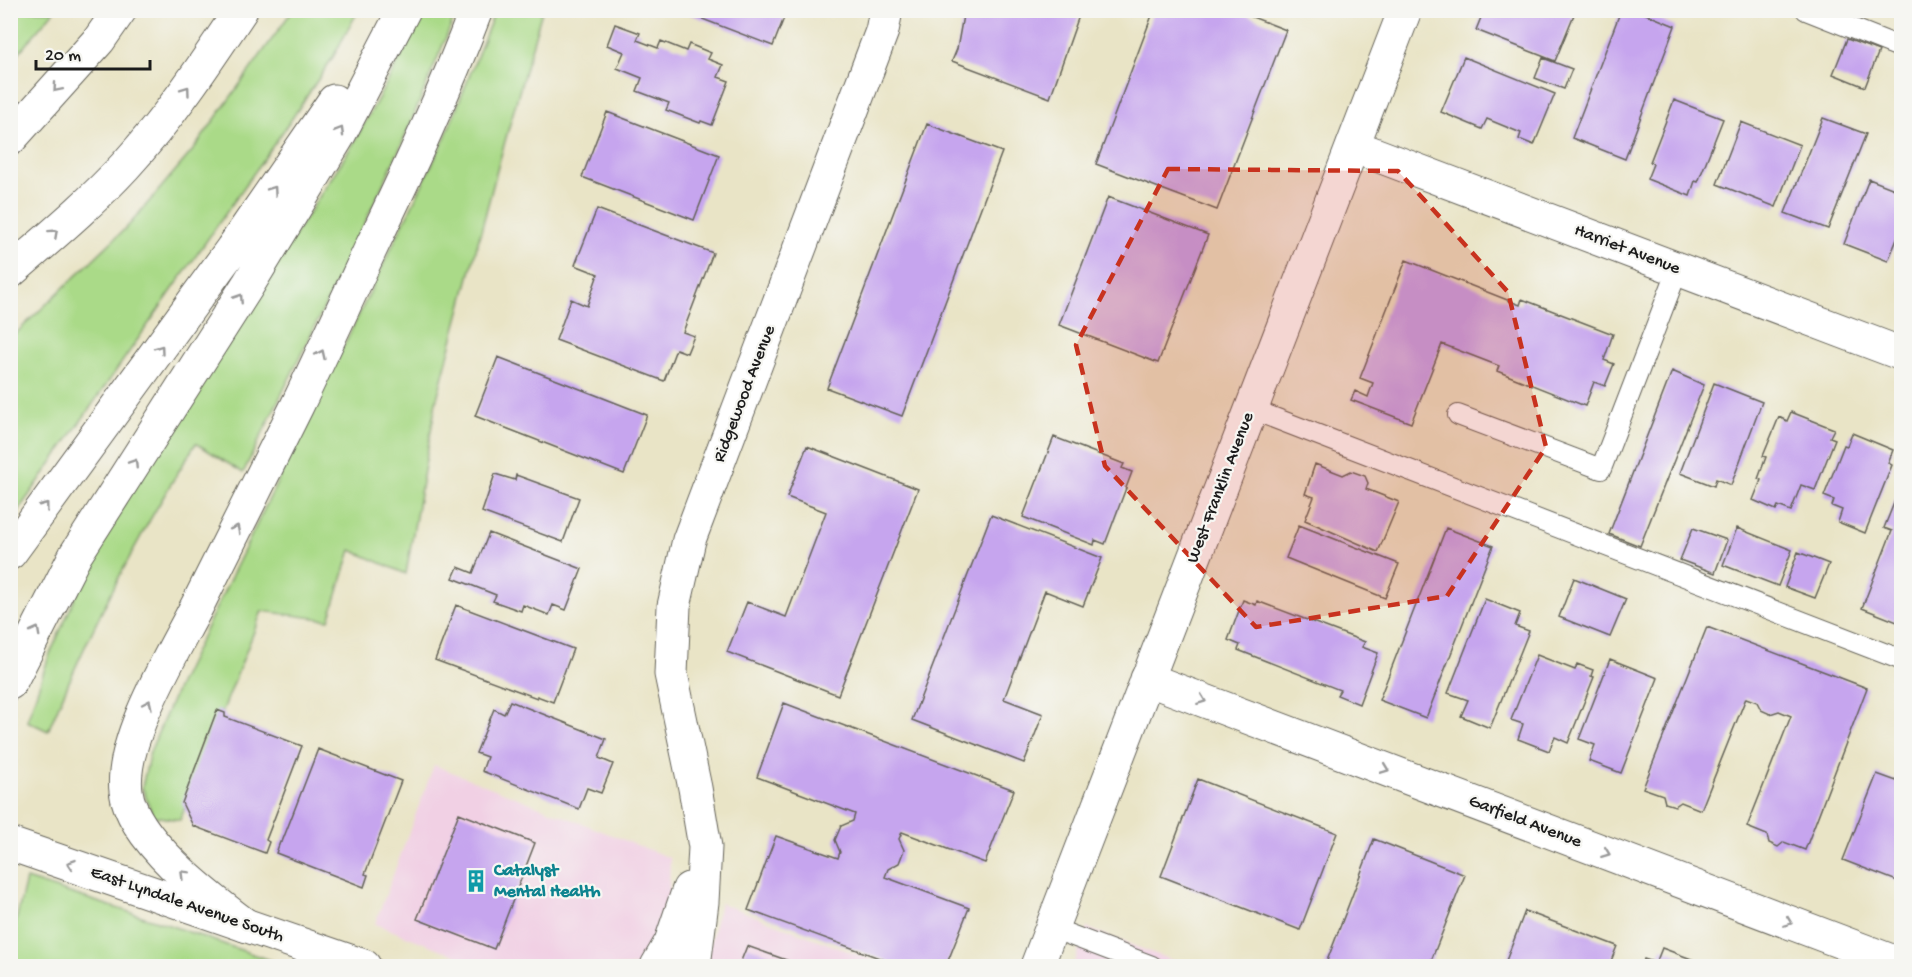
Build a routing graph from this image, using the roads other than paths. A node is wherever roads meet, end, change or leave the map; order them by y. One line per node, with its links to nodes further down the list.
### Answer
1 (120, 10): 10 (main road, one-way to 10)
2 (241, 10): 13 (main road, one-way to 2)
3 (391, 10): 17 (main road, one-way to 3)
4 (404, 10): 20 (main road, one-way to 4)
5 (476, 10): 23 (main road, one-way to 5)
6 (886, 10): 21 (main road, Ridgewood Avenue)
7 (1405, 10): 11 (main road, West Franklin Avenue)
8 (1806, 10): 9 (lane)
9 (1902, 48)
10 (10, 139)
11 (1353, 146): 12 (main road, Harriet Avenue); 15 (main road, West Franklin Avenue)
12 (1678, 269): 14 (main road, Harriet Avenue); 16 (lane)
13 (10, 272)
14 (1902, 354)
15 (1251, 409): 18 (lane); 19 (main road, West Franklin Avenue)
16 (1458, 415)
17 (10, 553)
18 (1902, 660)
19 (1148, 679): 24 (main road, West Franklin Avenue); 25 (main road, Garfield Avenue, one-way to 25)
20 (10, 683)
21 (696, 788): 27 (main road, Ridgewood Avenue); 28 (main road, Ridgewood Avenue)
22 (10, 844): 23 (main road, East Lyndale Avenue South, one-way to 22)
23 (245, 925): 26 (main road, East Lyndale Avenue South)
24 (1052, 928): 29 (main road, West Franklin Avenue); 30 (lane)
25 (1902, 965)
26 (364, 966)
27 (657, 966)
28 (694, 966)
29 (1037, 966)
30 (1152, 966)

